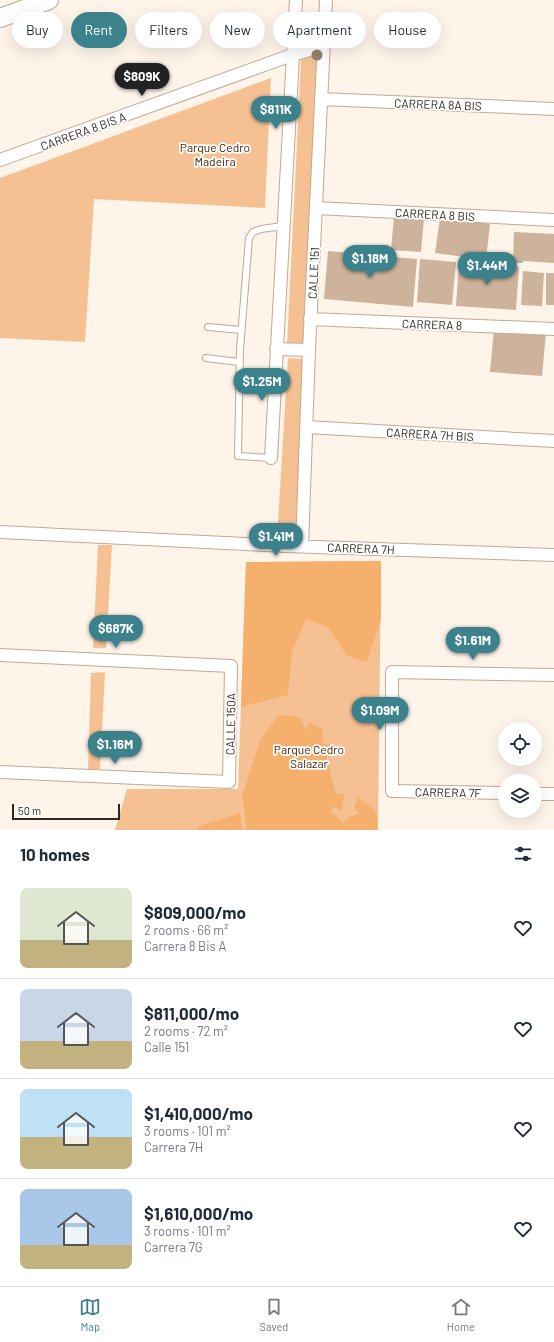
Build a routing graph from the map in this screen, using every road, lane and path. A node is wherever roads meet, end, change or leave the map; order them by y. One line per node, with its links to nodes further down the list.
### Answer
1 (49, 0): 5 (main road)
2 (296, 0): 8 (street)
3 (326, 0): 4 (street, CALLE 151)
4 (325, 12)
5 (0, 18)
6 (317, 48): 8 (street, CARRERA 8 BIS A)
7 (324, 48): 9 (street, CALLE 151)
8 (292, 55): 11 (street, CARRERA 8 BIS A); 14 (street)
9 (321, 99): 10 (street, CARRERA 8A BIS); 12 (street, CALLE 151)
10 (554, 109)
11 (0, 160)
12 (316, 208): 13 (street, CARRERA 8 BIS); 15 (street, CALLE 151)
13 (554, 220)
14 (283, 226): 18 (lane); 19 (street)
15 (310, 319): 17 (street, CARRERA 8); 20 (street, CALLE 151)
16 (208, 327): 18 (lane)
17 (554, 329)
18 (241, 330): 22 (lane)
19 (276, 349): 20 (street); 25 (street)
20 (309, 350): 23 (street, CALLE 151)
21 (206, 358): 22 (lane)
22 (239, 362): 25 (lane)
23 (306, 427): 24 (street, CARRERA 7H BIS); 27 (street, CALLE 151)
24 (554, 441)
25 (271, 458)
26 (0, 532): 27 (street, CARRERA 7H)
27 (302, 546): 28 (street, CARRERA 7H)
28 (554, 555)
29 (0, 655): 31 (street, CALLE 150A)
30 (554, 675): 32 (street, CARRERA 7F)
31 (0, 772)
32 (498, 793)
33 (542, 794): 34 (street)
34 (554, 794)

